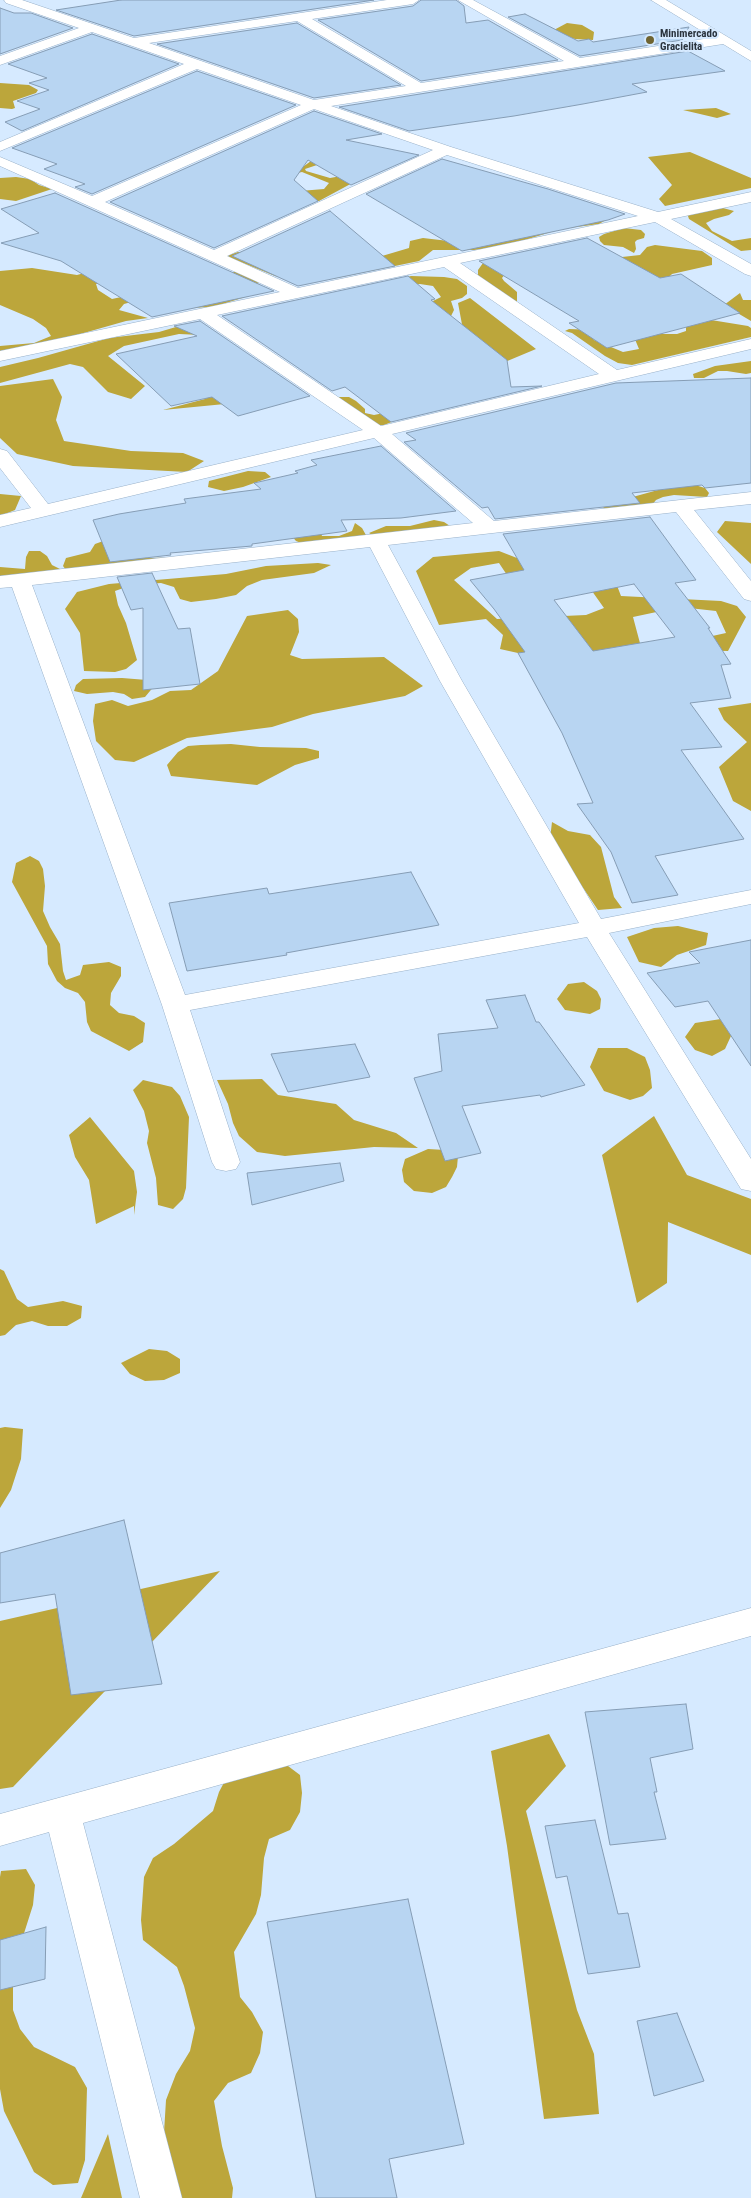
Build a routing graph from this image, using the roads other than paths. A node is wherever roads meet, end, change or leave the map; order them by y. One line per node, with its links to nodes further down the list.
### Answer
1 (10, 0): 6 (street)
2 (413, 0): 5 (street)
3 (464, 0): 11 (street)
4 (657, 0): 7 (street)
5 (298, 16): 8 (street); 13 (street)
6 (92, 28): 8 (street); 10 (street)
7 (723, 40): 9 (street); 11 (street)
8 (133, 41): 12 (street)
9 (751, 58)
10 (0, 61)
11 (578, 62): 13 (street)
12 (197, 64): 14 (street); 15 (street)
13 (418, 88): 14 (street)
14 (316, 104): 16 (street); 19 (street)
15 (0, 147)
16 (446, 150): 20 (street); 21 (street)
17 (4, 165): 19 (street)
18 (751, 197): 20 (street)
19 (92, 202): 21 (street)
20 (658, 217): 22 (street); 23 (street)
21 (215, 256): 24 (street)
22 (446, 261): 24 (street); 28 (street)
23 (751, 272)
24 (296, 292): 25 (street)
25 (203, 313): 27 (street); 29 (street)
26 (751, 344): 28 (street)
27 (0, 356)
28 (613, 376): 29 (street)
29 (378, 432): 33 (street); 35 (street)
30 (0, 455): 33 (street)
31 (751, 498): 32 (street)
32 (681, 506): 35 (street); 38 (street)
33 (44, 510): 34 (street)
34 (0, 521)
35 (488, 526): 36 (street)
36 (376, 540): 37 (street); 40 (street)
37 (10, 581): 41 (street)
38 (751, 595)
39 (751, 896): 40 (street)
40 (594, 928): 41 (street); 43 (street)
41 (175, 1005): 42 (street)
42 (226, 1162)
43 (751, 1182)
44 (751, 1622): 45 (street)
45 (62, 1812): 46 (street); 47 (street)
46 (0, 1830)
47 (161, 2198)

